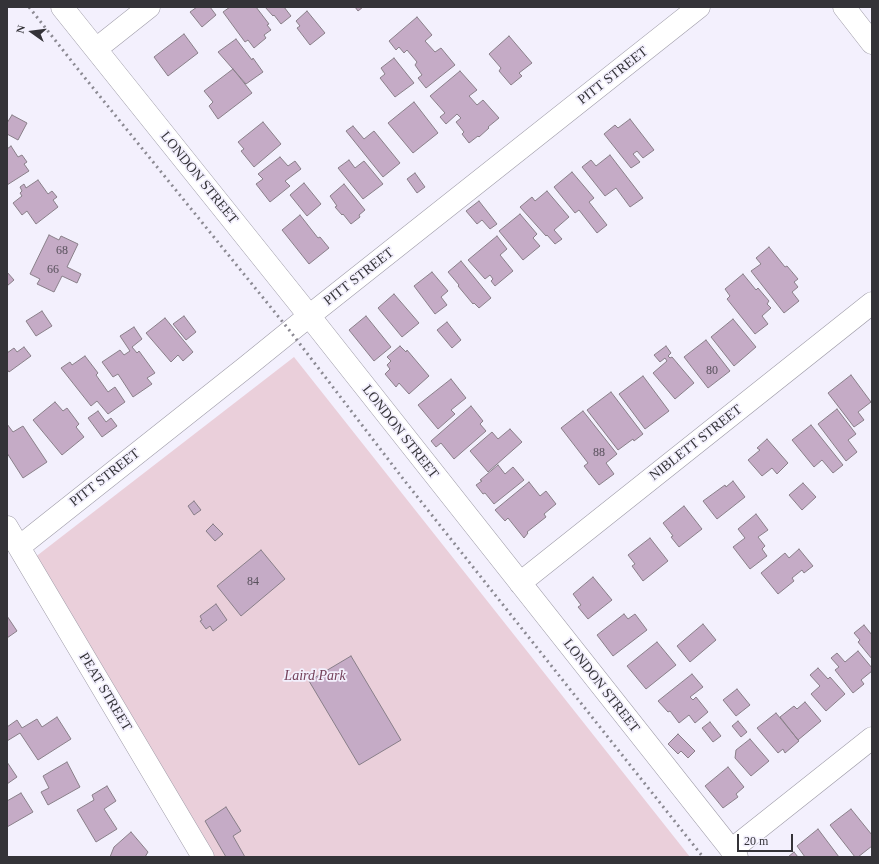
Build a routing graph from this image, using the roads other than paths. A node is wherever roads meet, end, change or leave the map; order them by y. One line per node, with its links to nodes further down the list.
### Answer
1 (62, 7): 6 (street, LONDON STREET)
2 (149, 7): 6 (street)
3 (699, 7): 8 (street, PITT STREET)
4 (844, 7): 5 (street)
5 (872, 43)
6 (96, 49): 8 (street, LONDON STREET)
7 (872, 303): 11 (street, NIBLETT STREET)
8 (309, 316): 10 (street, PITT STREET); 11 (street, LONDON STREET)
9 (7, 527): 10 (street, PEAT STREET)
10 (18, 547): 14 (street, PEAT STREET)
11 (520, 583): 13 (street, LONDON STREET)
12 (872, 738): 13 (street)
13 (734, 853)
14 (202, 857)

